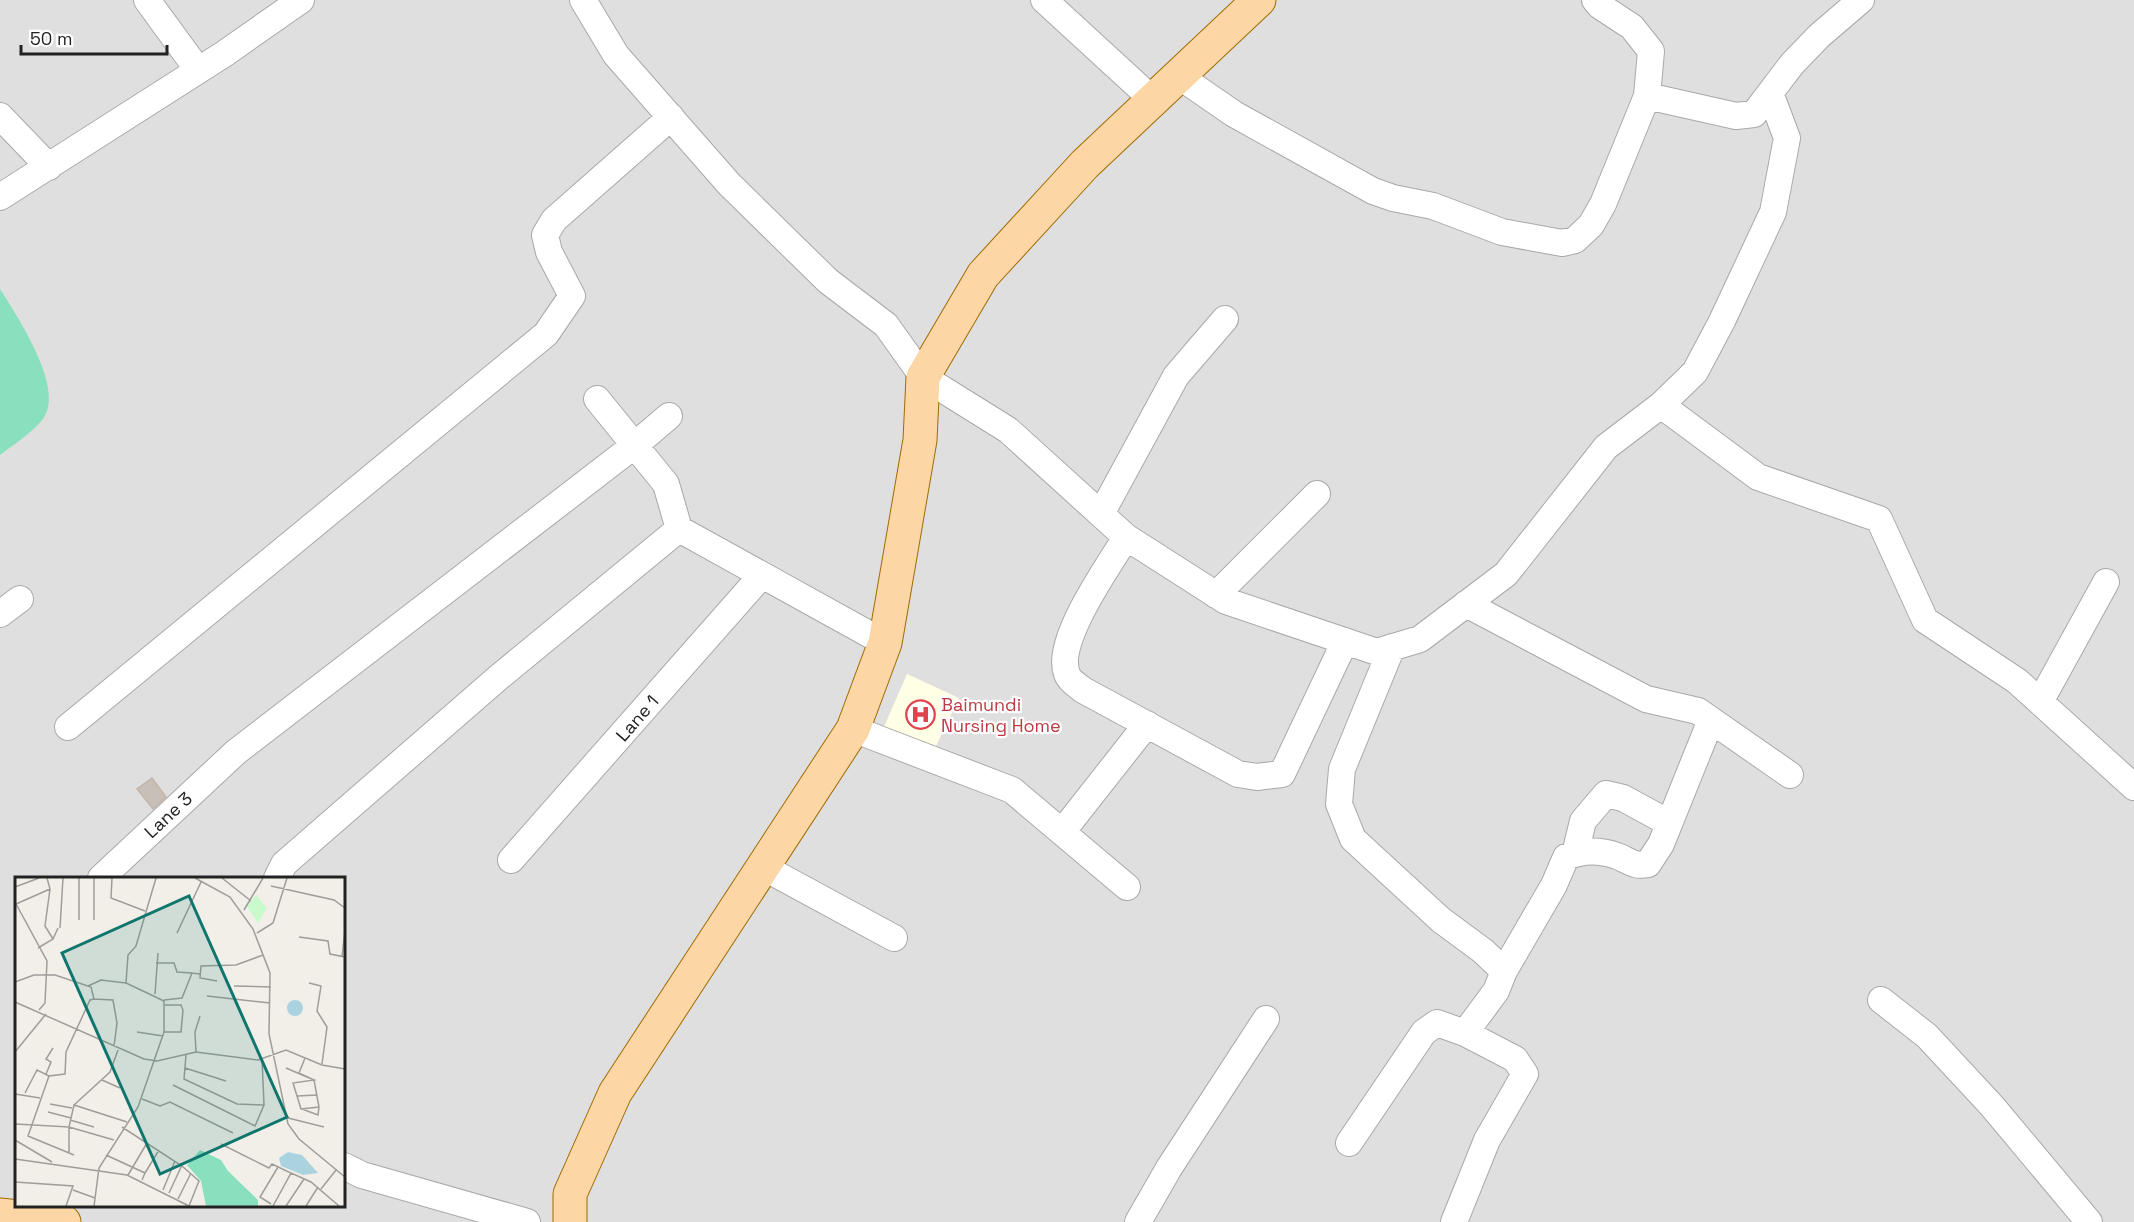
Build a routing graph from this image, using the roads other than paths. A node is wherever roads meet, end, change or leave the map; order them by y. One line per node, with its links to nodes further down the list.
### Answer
1 (147, 0): 8 (street)
2 (583, 0): 14 (street)
3 (1044, 0): 12 (street)
4 (1259, 0): 9 (main road)
5 (1595, 0): 11 (street)
6 (1861, 0): 10 (street)
7 (296, 1): 8 (street)
8 (198, 70): 15 (street)
9 (1179, 76): 11 (street); 12 (main road)
10 (1770, 93): 11 (street); 20 (street)
11 (1647, 96)
12 (1153, 100): 18 (main road)
13 (0, 116): 15 (street)
14 (671, 117): 18 (street); 37 (street)
15 (49, 167): 16 (street)
16 (0, 196)
17 (1225, 319): 24 (street)
18 (923, 377): 24 (street); 32 (main road)
19 (597, 399): 22 (street)
20 (1661, 405): 30 (street); 34 (street)
21 (669, 417): 22 (street, Lane 3)
22 (635, 445): 25 (street); 46 (street, Lane 3)
23 (1317, 494): 29 (street)
24 (1101, 514): 26 (street)
25 (679, 529): 27 (street); 47 (street)
26 (1126, 537): 29 (street); 36 (street)
27 (762, 575): 32 (street); 44 (street, Lane 1)
28 (2106, 582): 34 (street)
29 (1216, 596): 31 (street)
30 (1466, 604): 33 (street); 35 (street)
31 (1345, 641): 33 (street); 36 (street)
32 (885, 643): 38 (main road)
33 (1392, 647): 50 (street)
34 (2040, 702): 40 (street)
35 (1711, 720): 39 (street); 41 (street)
36 (1147, 724): 42 (street)
37 (68, 727)
38 (853, 729): 42 (street); 45 (main road)
39 (1790, 775)
40 (2134, 787)
41 (1670, 823): 43 (street); 43 (street)
42 (1062, 832): 48 (street)
43 (1575, 854): 50 (street)
44 (511, 860)
45 (763, 867): 49 (street); 59 (main road)
46 (103, 877)
47 (278, 877)
48 (1127, 887)
49 (894, 938)
50 (1504, 970): 53 (street)
51 (1881, 1000): 62 (street)
52 (1266, 1018): 60 (street)
53 (1465, 1033): 54 (street); 61 (street)
54 (1349, 1143)
55 (345, 1166): 58 (street)
56 (0, 1215): 57 (main road)
57 (64, 1222)
58 (527, 1222)
59 (570, 1222)
60 (1138, 1222)
61 (1455, 1222)
62 (2090, 1222)

